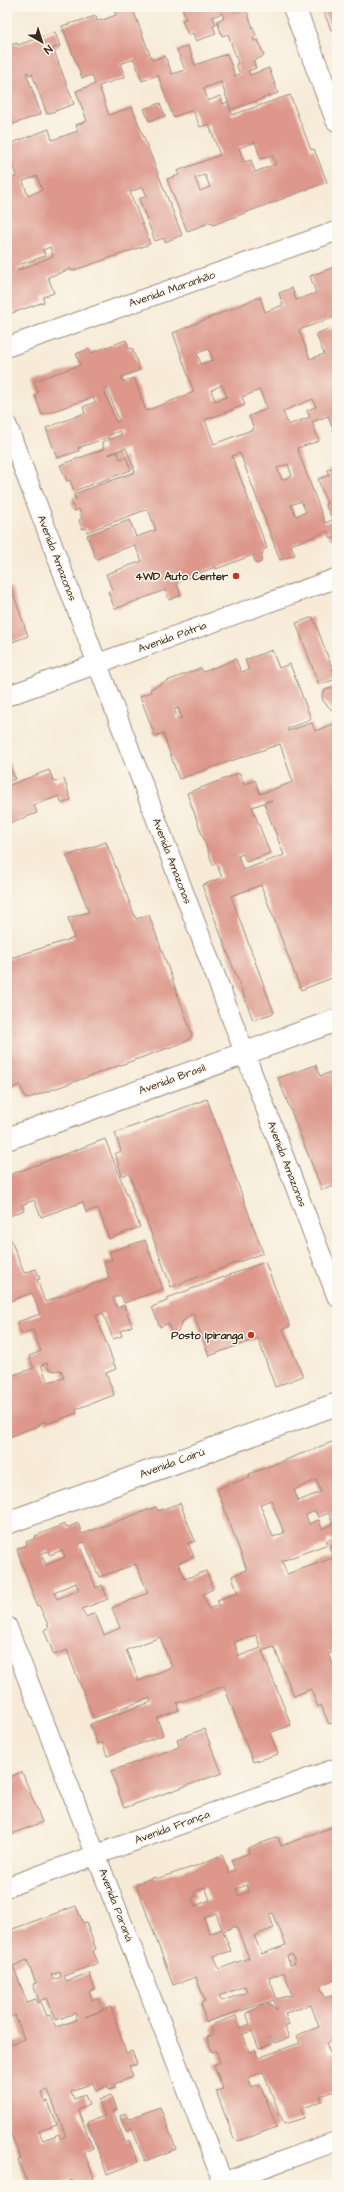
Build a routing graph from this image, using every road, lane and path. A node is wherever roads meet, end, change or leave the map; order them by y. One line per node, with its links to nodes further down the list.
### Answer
1 (294, 7): 2 (main road)
2 (337, 120)
3 (337, 231): 4 (street, Avenida Maranhão)
4 (7, 347)
5 (7, 425): 7 (street, Avenida Amazonas)
6 (337, 578): 7 (street, Avenida Pátria)
7 (98, 664): 8 (street, Avenida Pátria); 10 (street, Avenida Amazonas)
8 (7, 696)
9 (337, 1020): 10 (main road, Avenida Brasil)
10 (245, 1053): 11 (main road, Avenida Brasil); 12 (street, Avenida Amazonas)
11 (7, 1139)
12 (337, 1296)
13 (337, 1404): 14 (main road, Avenida Cairú)
14 (7, 1523)
15 (7, 1626): 17 (street, Avenida Paraná)
16 (337, 1768): 17 (street, Avenida França)
17 (97, 1855): 18 (street, Avenida França); 20 (street, Avenida Paraná)
18 (7, 1887)
19 (337, 2141): 20 (street)
20 (221, 2184)

